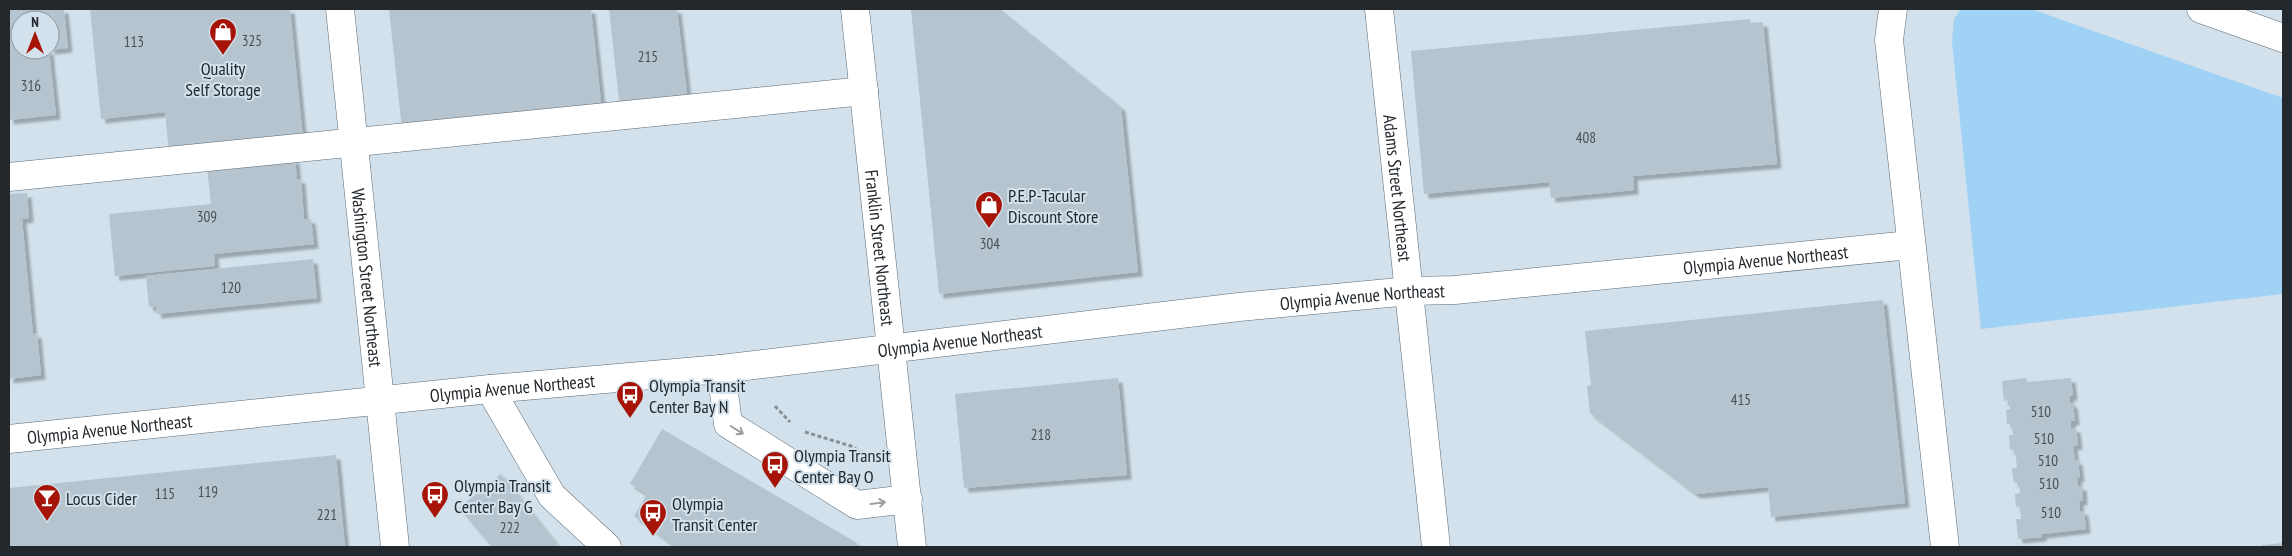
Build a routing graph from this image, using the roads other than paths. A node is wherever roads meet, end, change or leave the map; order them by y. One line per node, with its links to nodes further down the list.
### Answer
1 (340, 9): 8 (street, Washington Street Northeast)
2 (855, 9): 7 (street, Franklin Street Northeast)
3 (1379, 9): 11 (street, Adams Street Northeast)
4 (1893, 9): 10 (street)
5 (2201, 9): 6 (street)
6 (2283, 38)
7 (864, 91): 8 (street); 12 (street, Franklin Street Northeast)
8 (354, 142): 9 (street); 15 (street, Washington Street Northeast)
9 (9, 177)
10 (1910, 245): 11 (street, Olympia Avenue Northeast); 22 (street)
11 (1410, 291): 12 (street, Olympia Avenue Northeast); 21 (street, Adams Street Northeast)
12 (893, 349): 13 (street, Olympia Avenue Northeast); 17 (street, Franklin Street Northeast)
13 (721, 369): 14 (street, Olympia Avenue Northeast); 17 (street, one-way to 17)
14 (490, 389): 15 (street, Olympia Avenue Northeast); 19 (street)
15 (380, 402): 16 (street, Olympia Avenue Northeast); 18 (street, Washington Street Northeast)
16 (9, 439)
17 (908, 499): 20 (street, Franklin Street Northeast)
18 (395, 547)
19 (607, 547)
20 (912, 547)
21 (1436, 547)
22 (1945, 547)

